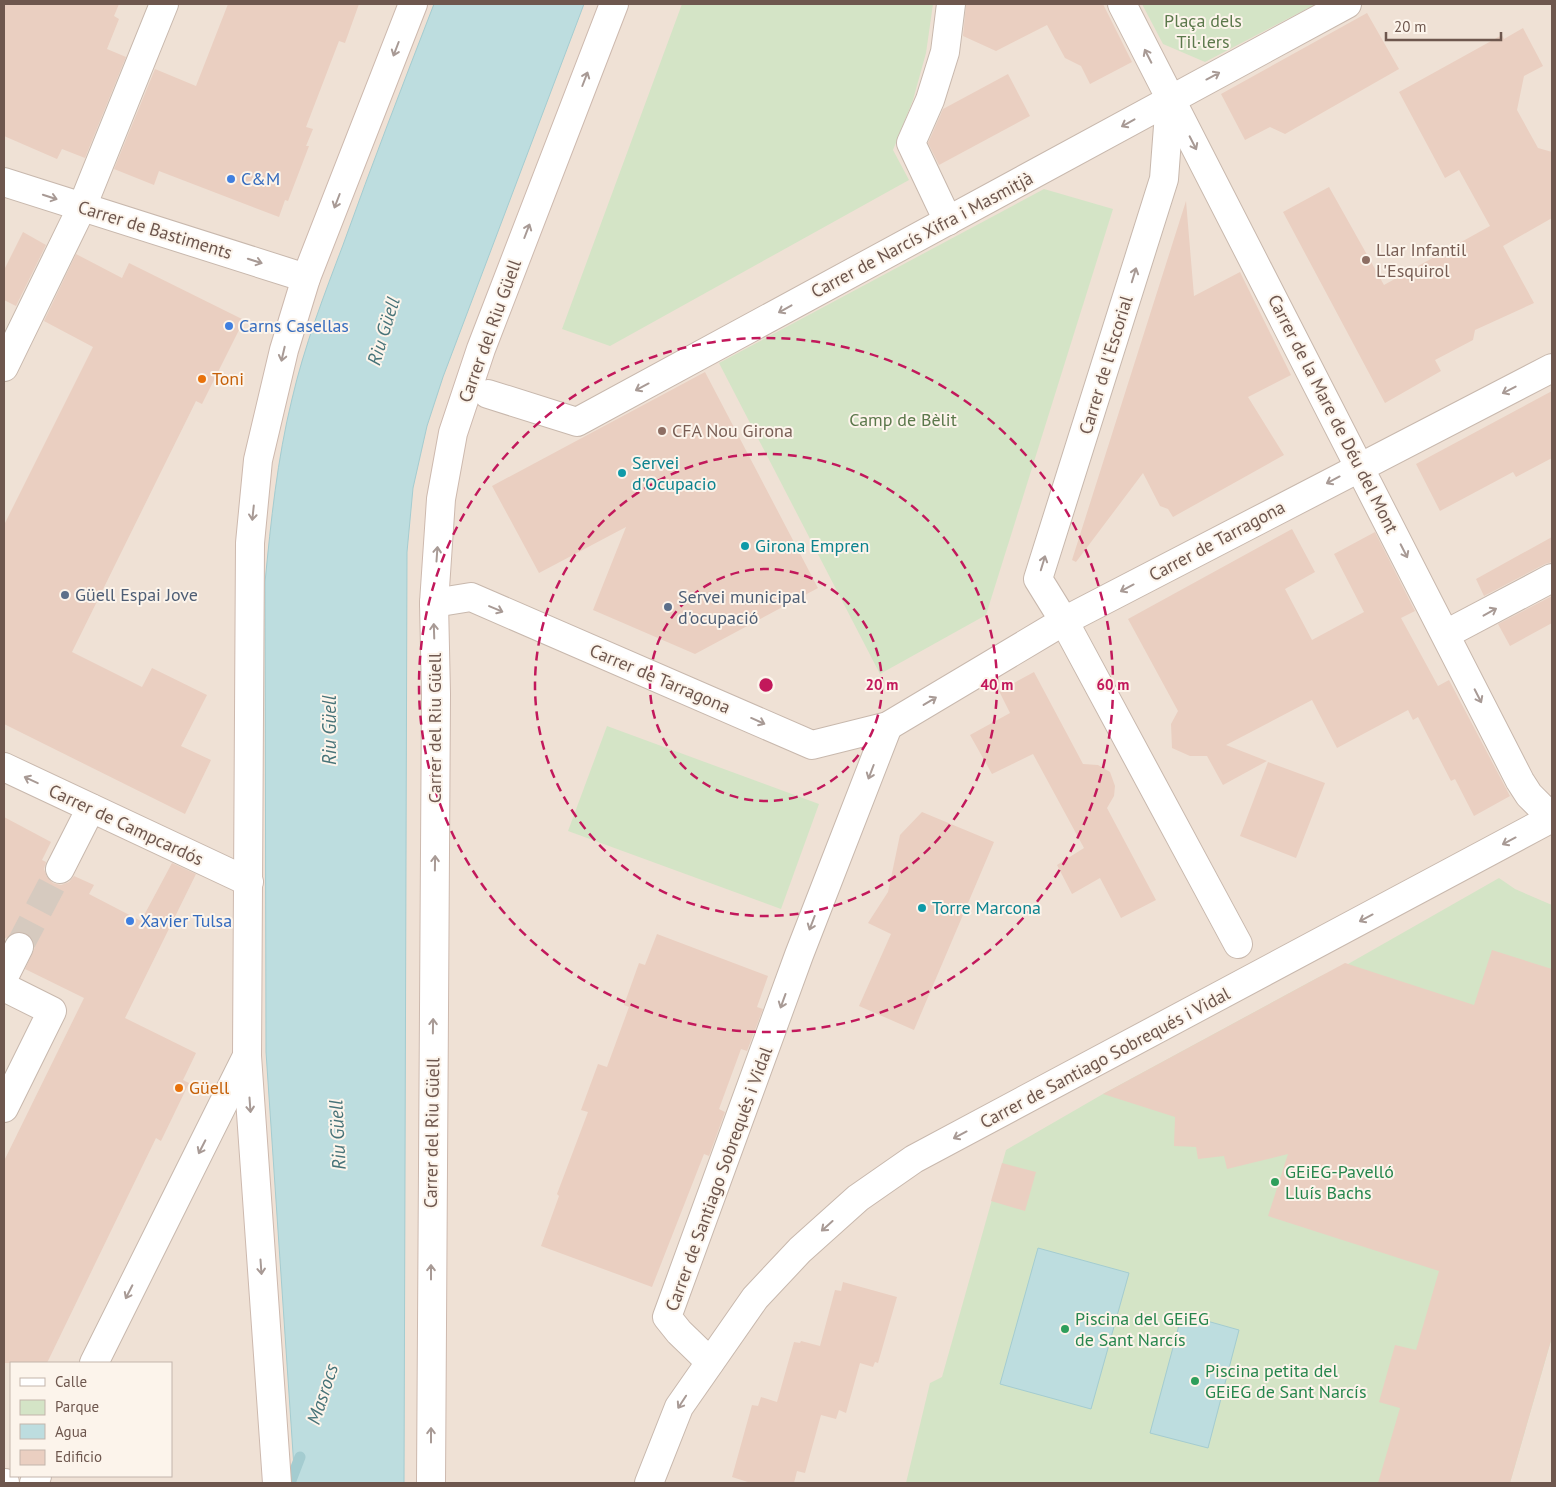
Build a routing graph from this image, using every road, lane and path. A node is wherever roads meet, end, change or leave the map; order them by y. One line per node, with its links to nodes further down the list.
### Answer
1 (164, 4): 9 (street)
2 (413, 4): 11 (street, one-way to 11)
3 (614, 4): 17 (street, Carrer del Riu Güell, one-way to 3)
4 (951, 4): 10 (street)
5 (1122, 4): 7 (street, Carrer de la Mare de Déu del Mont, one-way to 5)
6 (1347, 4): 7 (street, Carrer de Narcís Xifra i Masmitjà, one-way to 6)
7 (1170, 100): 10 (street, Carrer de Narcís Xifra i Masmitjà, one-way to 10); 15 (street, Carrer de la Mare de Déu del Mont, one-way to 15); 18 (street, Carrer de l'Escorial, one-way to 7)
8 (4, 182): 9 (street, Carrer de Bastiments, one-way to 9)
9 (82, 208): 11 (street, Carrer de Bastiments, one-way to 11); 12 (street)
10 (948, 221): 14 (street, Carrer de Narcís Xifra i Masmitjà, one-way to 14)
11 (306, 278): 25 (street, one-way to 25)
12 (4, 367)
13 (1552, 368): 15 (street, Carrer de Tarragona, one-way to 15)
14 (488, 394)
15 (1360, 466): 18 (street, Carrer de Tarragona, one-way to 18); 19 (street, Carrer de la Mare de Déu del Mont, one-way to 19)
16 (1552, 578): 19 (street, one-way to 16)
17 (434, 603): 20 (street, Carrer de Tarragona, one-way to 20); 35 (street, Carrer del Riu Güell, one-way to 17)
18 (1064, 621): 20 (street, Carrer de Tarragona, one-way to 18); 26 (street, Carrer de l'Escorial)
19 (1446, 634): 23 (street, Carrer de la Mare de Déu del Mont, one-way to 23)
20 (888, 726): 33 (street, Carrer de Santiago Sobrequés i Vidal, one-way to 33)
21 (4, 767): 22 (street, Carrer de Campcardós, one-way to 21)
22 (91, 808): 24 (street); 25 (street, Carrer de Campcardós)
23 (1552, 818): 33 (street, Carrer de Santiago Sobrequés i Vidal, one-way to 33)
24 (60, 869)
25 (249, 882): 30 (street)
26 (1238, 944)
27 (19, 947): 28 (street)
28 (4, 977)
29 (4, 987): 31 (street)
30 (247, 1056): 32 (street, one-way to 32); 34 (street, one-way to 34)
31 (4, 1108)
32 (94, 1362)
33 (710, 1362): 36 (street, Carrer de Santiago Sobrequés i Vidal, one-way to 36)
34 (277, 1483)
35 (431, 1483)
36 (649, 1483)

